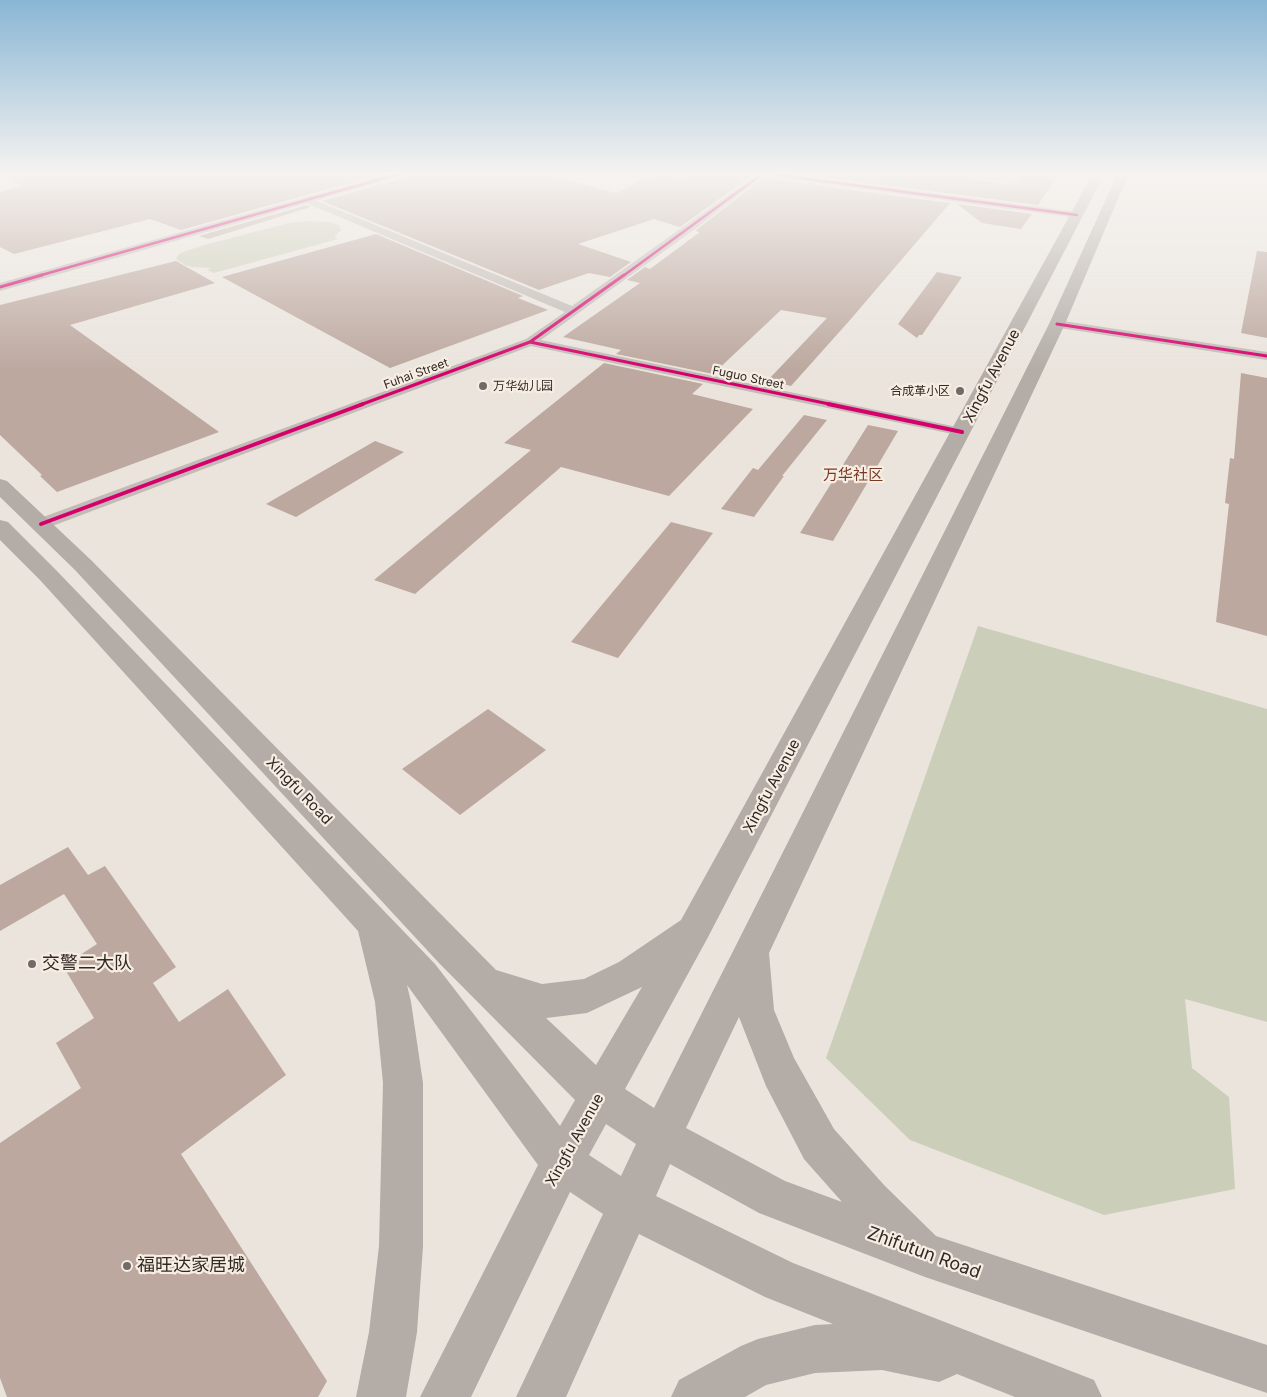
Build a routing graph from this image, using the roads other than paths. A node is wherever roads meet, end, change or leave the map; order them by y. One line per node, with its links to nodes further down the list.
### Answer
1 (131, 240): 7 (street)
2 (167, 240): 8 (street)
3 (403, 240): 9 (street)
4 (673, 240): 9 (street, Fuhai Street)
5 (1064, 240): 13 (main road, Xingfu Avenue)
6 (1095, 240): 10 (main road)
7 (0, 277)
8 (0, 288)
9 (573, 311): 11 (street, Fuhai Street)
10 (1057, 324): 12 (street); 19 (main road)
11 (530, 342): 13 (street, Fuguo Street); 15 (street, Fuhai Street)
12 (1267, 356)
13 (962, 432): 18 (main road, Xingfu Avenue)
14 (0, 485): 15 (main road, Xingfu Road)
15 (41, 524): 20 (main road, Xingfu Road)
16 (0, 527): 17 (main road)
17 (374, 924): 23 (main road); 28 (main road)
18 (695, 928): 20 (main road); 21 (main road, Xingfu Avenue)
19 (751, 950): 22 (main road); 25 (main road)
20 (488, 985): 21 (main road, Xingfu Road)
21 (599, 1096): 22 (main road, Zhifutun Road); 23 (main road, Xingfu Avenue)
22 (661, 1137): 24 (main road); 25 (main road, Zhifutun Road)
23 (562, 1162): 24 (main road); 29 (main road, Xingfu Avenue)
24 (629, 1206): 27 (main road); 30 (main road)
25 (925, 1255): 26 (main road, Zhifutun Road)
26 (1267, 1369)
27 (1007, 1371): 31 (main road); 32 (main road)
28 (381, 1397)
29 (445, 1397)
30 (541, 1397)
31 (696, 1397)
32 (1077, 1397)

